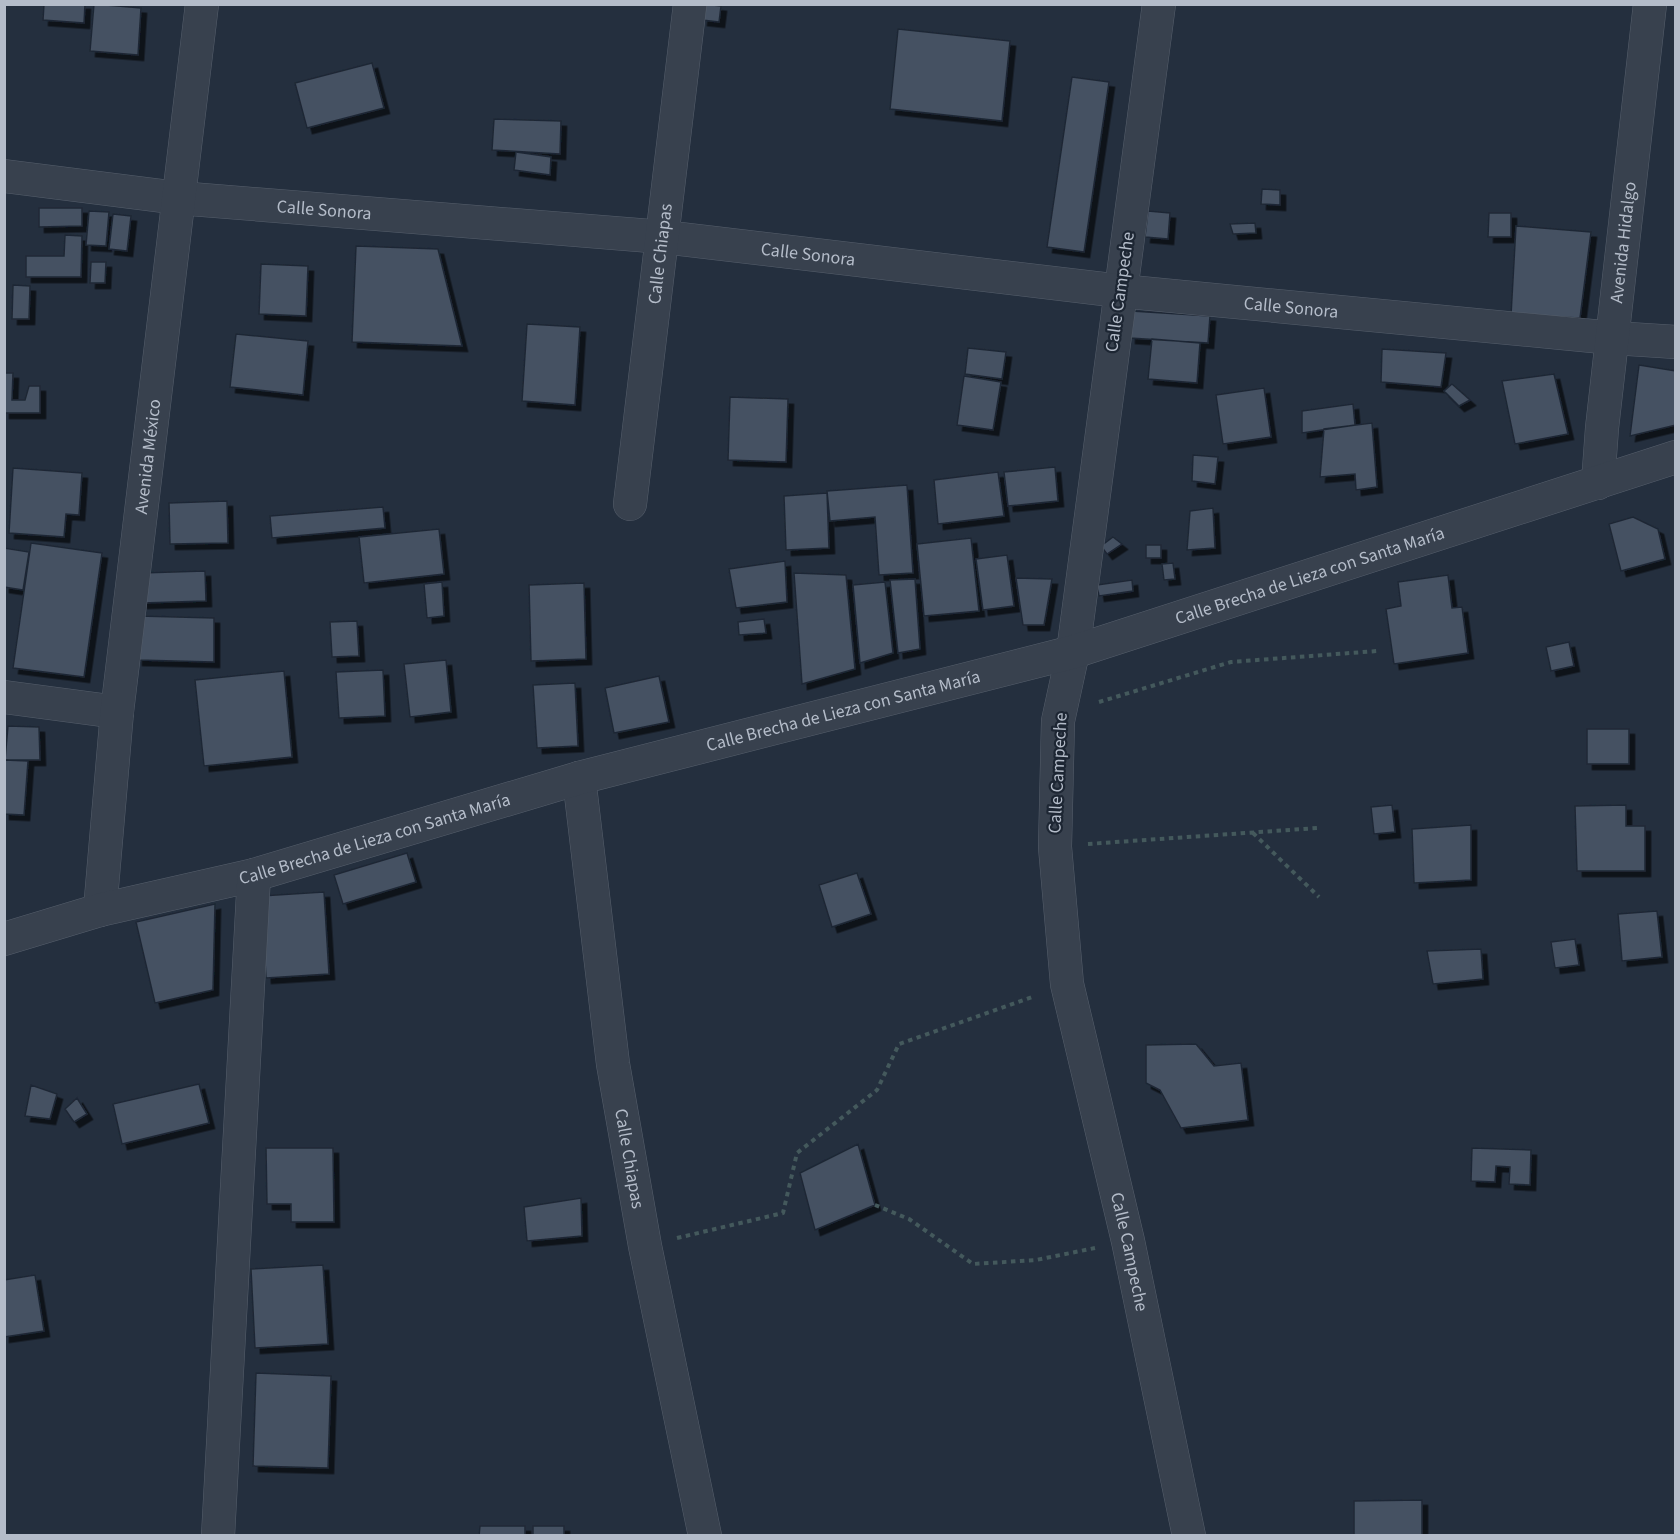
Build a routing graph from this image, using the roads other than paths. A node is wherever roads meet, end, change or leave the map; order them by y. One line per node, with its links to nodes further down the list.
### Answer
1 (202, 4): 6 (street, Avenida México)
2 (690, 4): 7 (street, Calle Chiapas)
3 (1159, 4): 8 (street, Calle Campeche)
4 (1650, 4): 9 (street, Avenida Hidalgo)
5 (4, 177): 6 (street, Calle Sonora)
6 (178, 198): 7 (street, Calle Sonora); 16 (street, Avenida México)
7 (663, 237): 8 (street, Calle Sonora); 13 (street, Calle Chiapas)
8 (1120, 291): 9 (street, Calle Sonora); 14 (street, Calle Campeche)
9 (1613, 338): 10 (street, Calle Sonora); 12 (street, Avenida Hidalgo)
10 (1676, 342)
11 (1676, 457): 12 (street, Calle Brecha de Lieza con Santa María)
12 (1599, 483): 14 (street, Calle Brecha de Lieza con Santa María)
13 (630, 504)
14 (1072, 652): 17 (street, Calle Brecha de Lieza con Santa María); 23 (street, Calle Campeche)
15 (4, 697): 16 (street)
16 (117, 712): 19 (street, Avenida México)
17 (579, 778): 18 (street, Calle Brecha de Lieza con Santa María); 22 (street, Calle Chiapas)
18 (254, 874): 19 (street, Calle Brecha de Lieza con Santa María); 21 (street)
19 (100, 910): 20 (street, Calle Brecha de Lieza con Santa María)
20 (4, 939)
21 (218, 1536)
22 (705, 1536)
23 (1189, 1536)

